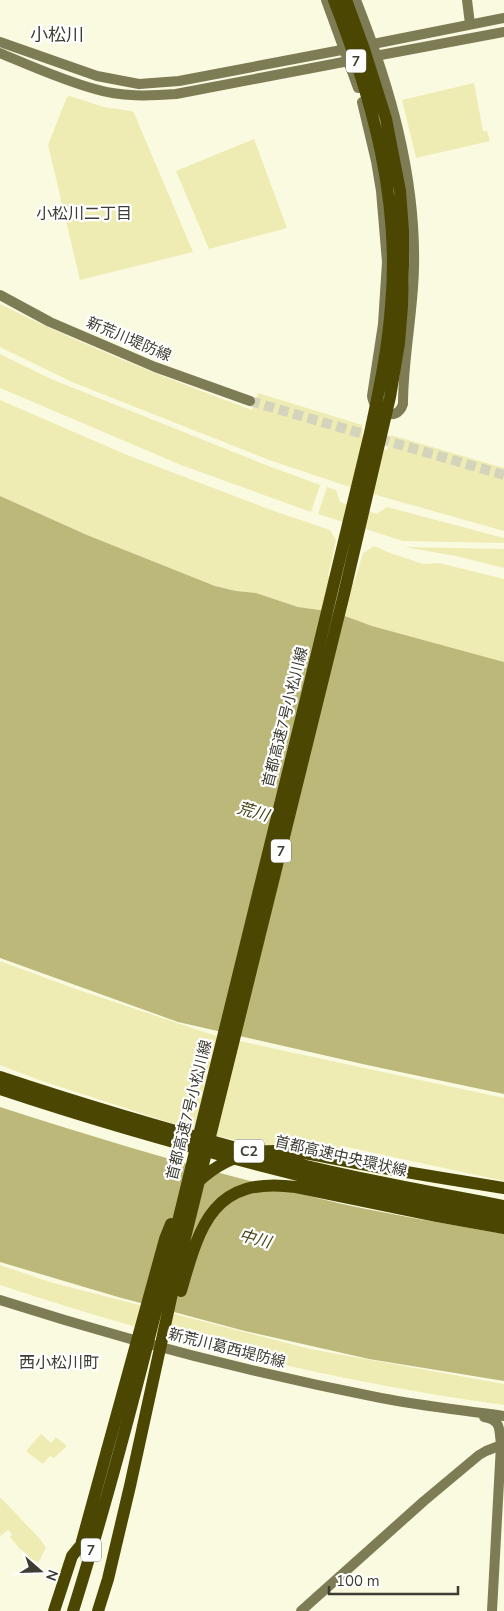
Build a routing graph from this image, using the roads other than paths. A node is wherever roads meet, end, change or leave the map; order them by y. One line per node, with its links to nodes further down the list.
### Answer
1 (326, 0): 11 (street)
2 (334, 0): 28 (highway, 首都高速7号小松川線 / 7)
3 (346, 0): 24 (highway, 首都高速7号小松川線 / 7)
4 (356, 0): 10 (street)
5 (467, 0): 7 (street)
6 (504, 18): 7 (street)
7 (470, 24): 10 (street)
8 (504, 32): 13 (street)
9 (0, 42): 11 (street)
10 (373, 44): 11 (street); 13 (street)
11 (345, 50): 14 (street)
12 (0, 53): 14 (street)
13 (376, 56): 14 (street); 14 (street)
14 (349, 61)
15 (0, 295): 16 (street, 新荒川堤防線)
16 (250, 401)
17 (0, 1077): 20 (highway, 首都高速中央環状線 / C2)
18 (0, 1089): 21 (highway, 首都高速中央環状線 / C2)
19 (504, 1188): 29 (highway)
20 (504, 1206)
21 (504, 1217)
22 (504, 1228): 24 (highway)
23 (0, 1300): 25 (street, 新荒川葛西堤防線)
24 (159, 1356): 30 (highway, 首都高速7号小松川線 / 7)
25 (452, 1409): 26 (street, 新荒川葛西堤防線); 27 (street, 新荒川葛西堤防線)
26 (504, 1416)
27 (502, 1444): 37 (street); 38 (street)
28 (110, 1488): 33 (highway, 首都高速7号小松川線 / 7); 34 (highway)
29 (81, 1545): 31 (highway); 32 (highway)
30 (108, 1579): 35 (highway, 首都高速7号小松川線 / 7); 36 (highway)
31 (54, 1611)
32 (62, 1611)
33 (73, 1611)
34 (82, 1611)
35 (98, 1611)
36 (106, 1611)
37 (301, 1611)
38 (492, 1611)

